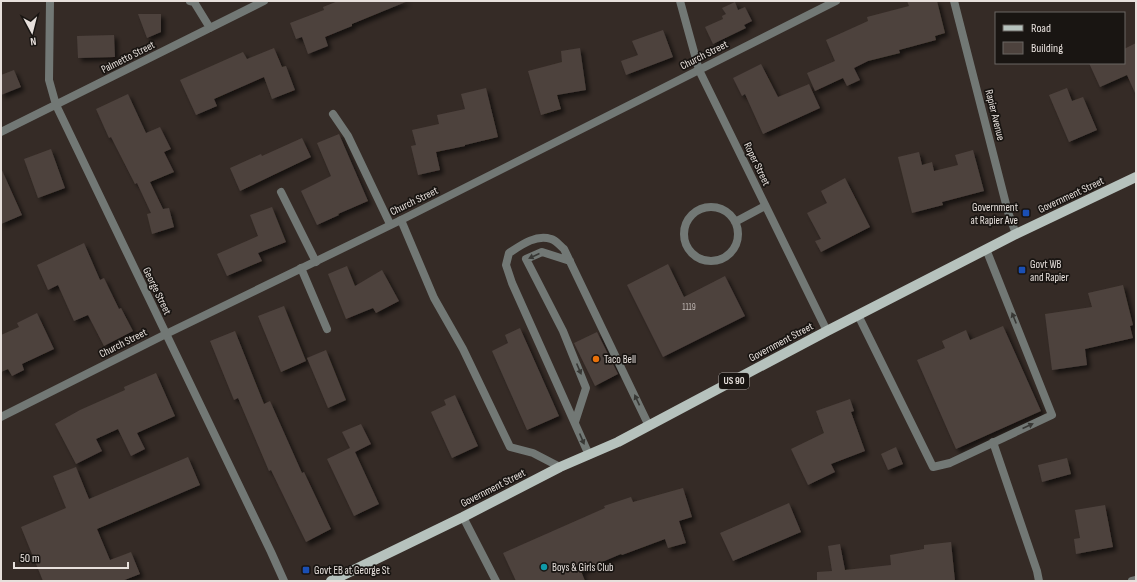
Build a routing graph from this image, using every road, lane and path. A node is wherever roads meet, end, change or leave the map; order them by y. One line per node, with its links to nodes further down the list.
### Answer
1 (50, 1): 9 (street, George Street)
2 (190, 1): 7 (street)
3 (264, 1): 7 (street, Palmetto Street)
4 (680, 1): 8 (street, Roper Street)
5 (836, 1): 8 (street, Church Street)
6 (954, 1): 18 (street, Rapier Avenue)
7 (210, 28): 9 (street, Palmetto Street)
8 (699, 70): 14 (street, Roper Street); 15 (street, Church Street)
9 (56, 105): 11 (street, Palmetto Street); 26 (street, George Street)
10 (333, 114): 17 (street)
11 (1, 132)
12 (1136, 177): 18 (main road, Government Street / US 90)
13 (281, 192): 21 (street)
14 (765, 206): 16 (street); 25 (street, Roper Street)
15 (401, 220): 17 (street, Church Street); 32 (street)
16 (735, 222): 16 (street)
17 (390, 224): 21 (street, Church Street)
18 (1016, 234): 19 (main road, Government Street / US 90)
19 (986, 249): 23 (main road, Government Street / US 90); 30 (street, one-way to 19)
20 (570, 261): 28 (street, one-way to 28); 28 (street); 29 (street, one-way to 20)
21 (316, 262): 22 (street, Church Street)
22 (301, 268): 24 (street); 26 (street, Church Street)
23 (858, 315): 25 (main road, Government Street / US 90); 30 (street)
24 (327, 329)
25 (827, 331): 29 (main road, Government Street / US 90)
26 (166, 334): 27 (street, Church Street); 35 (street, George Street)
27 (1, 417)
28 (575, 422): 31 (street, one-way to 31)
29 (649, 426): 31 (main road, Government Street / US 90)
30 (993, 442): 38 (street)
31 (589, 455): 32 (main road, Government Street / US 90)
32 (560, 467): 33 (main road, Government Street / US 90)
33 (463, 517): 36 (main road, Government Street / US 90); 37 (street)
34 (1136, 580): 39 (street)
35 (284, 581)
36 (331, 581)
37 (496, 581)
38 (1039, 581)
39 (1132, 581)

